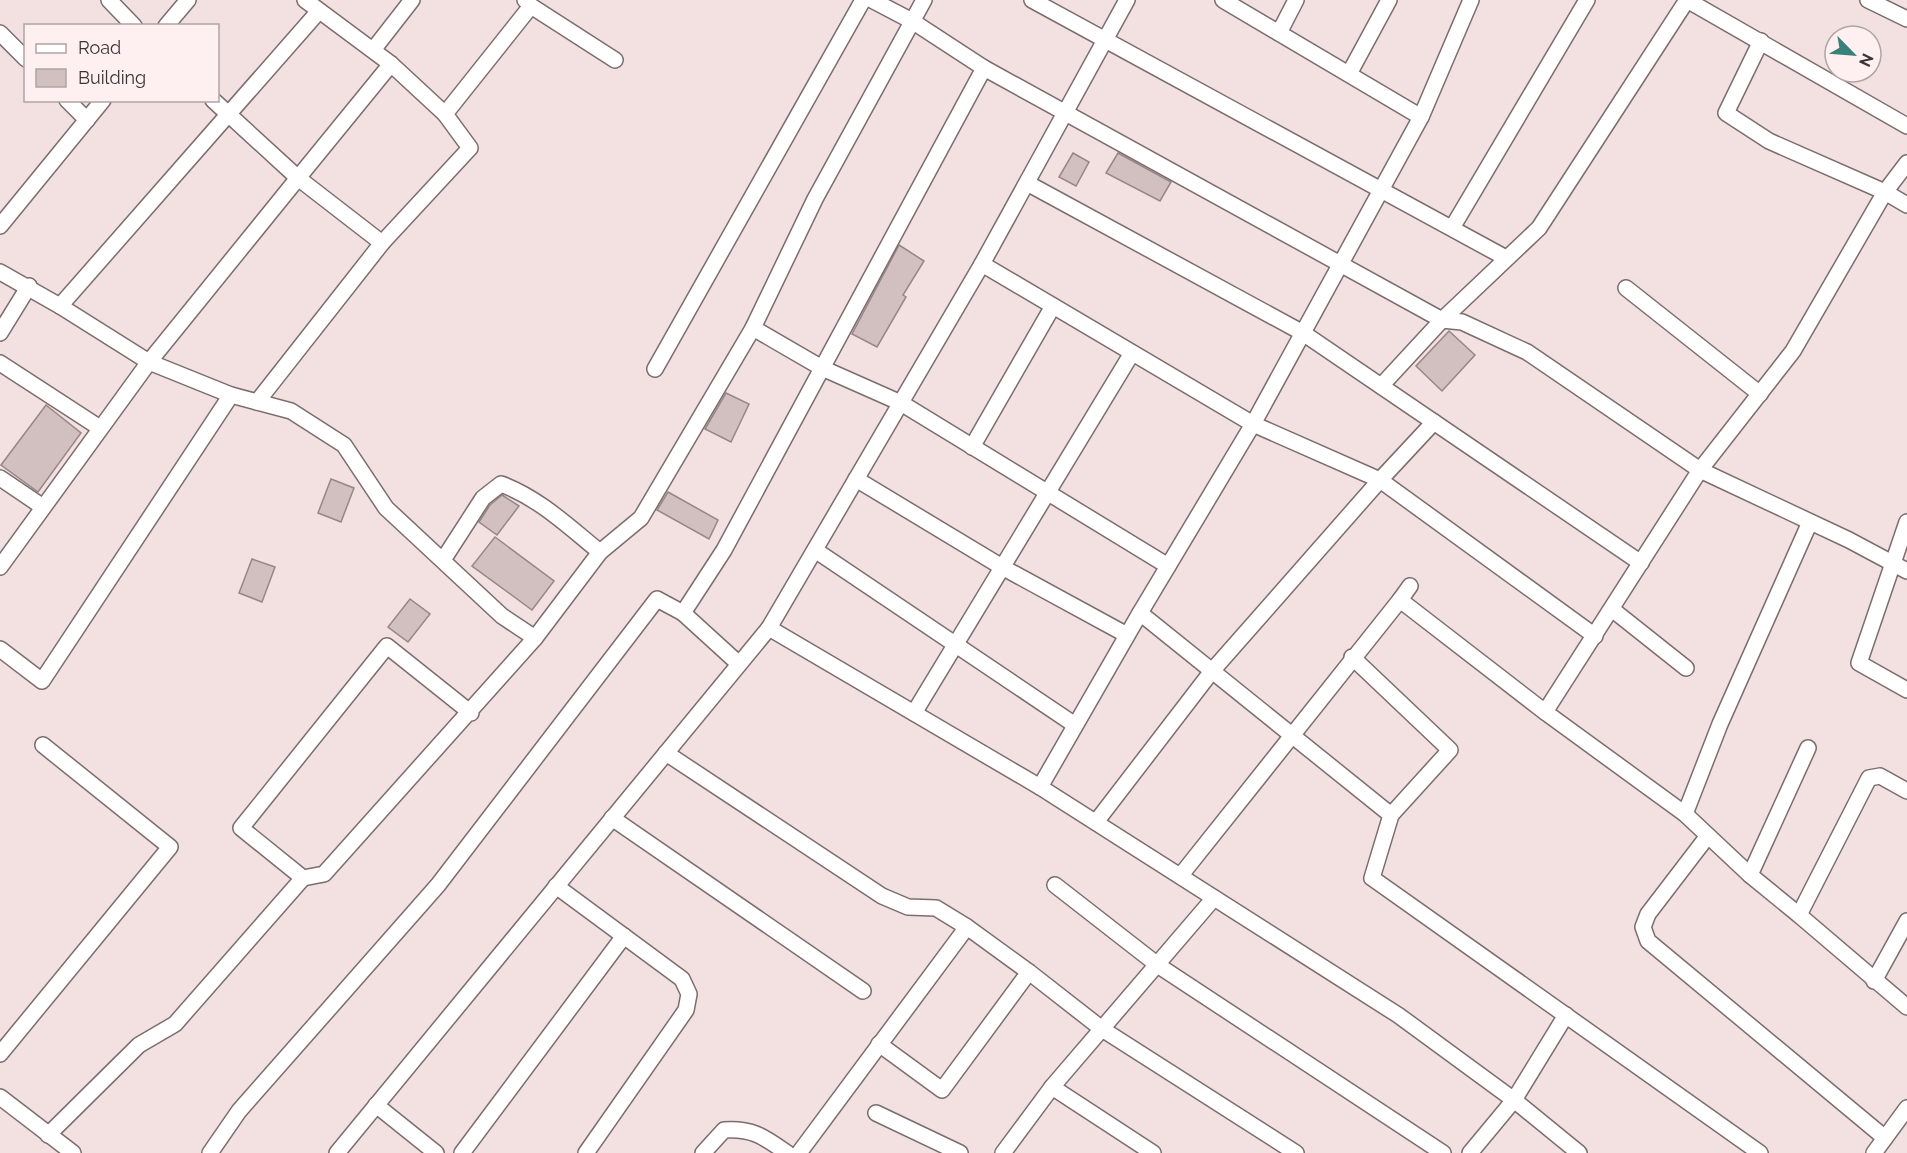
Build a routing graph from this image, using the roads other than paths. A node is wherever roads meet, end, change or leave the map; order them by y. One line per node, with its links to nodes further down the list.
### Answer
1 (109, 0): 21 (street)
2 (188, 0): 22 (street)
3 (305, 0): 18 (street)
4 (412, 0): 27 (street)
5 (863, 0): 67 (street)
6 (872, 0): 20 (street)
7 (924, 0): 20 (street)
8 (1032, 0): 25 (street)
9 (1127, 0): 25 (street)
10 (1222, 0): 24 (street)
11 (1296, 0): 24 (street)
12 (1389, 0): 32 (street)
13 (1471, 0): 39 (street)
14 (1587, 0): 49 (street)
15 (1687, 0): 26 (street); 51 (street)
16 (1868, 0): 19 (street)
17 (528, 3): 29 (street); 38 (street)
18 (320, 11): 27 (street); 37 (street)
19 (1907, 19)
20 (912, 21): 31 (street); 60 (street)
21 (132, 24)
22 (168, 24)
23 (0, 33): 28 (street)
24 (1279, 33): 32 (street)
25 (1105, 41): 36 (street); 45 (street)
26 (1761, 41): 41 (street); 46 (street)
27 (373, 50): 30 (street)
28 (24, 57)
29 (615, 60)
30 (391, 64): 38 (street); 43 (street)
31 (984, 68): 36 (street); 66 (street)
32 (1349, 74): 39 (street)
33 (69, 102): 40 (street)
34 (101, 102): 40 (street)
35 (215, 102): 37 (street)
36 (1066, 113): 44 (street); 53 (street)
37 (228, 114): 43 (street); 57 (street)
38 (445, 114): 50 (street)
39 (1421, 117): 45 (street)
40 (87, 120): 48 (street)
41 (1907, 126)
42 (1907, 163): 46 (street)
43 (297, 178): 50 (street); 64 (street)
44 (1027, 183): 52 (street); 62 (street)
45 (1380, 192): 49 (street); 53 (street)
46 (1886, 192): 47 (street); 69 (street)
47 (1907, 205)
48 (0, 226)
49 (1452, 228): 51 (street)
50 (382, 243): 71 (street)
51 (1506, 258): 59 (street)
52 (982, 264): 58 (street); 72 (street)
53 (1340, 265): 59 (street); 62 (street)
54 (0, 272): 55 (street)
55 (28, 286): 57 (street); 61 (street)
56 (1626, 288): 69 (street)
57 (60, 306): 64 (street)
58 (1053, 306): 63 (street); 76 (street)
59 (1442, 320): 68 (street); 77 (street)
60 (753, 328): 66 (street); 86 (street)
61 (0, 333)
62 (1303, 333): 68 (street); 74 (street)
63 (1132, 353): 74 (street); 81 (street)
64 (149, 362): 70 (street); 75 (street)
65 (0, 363): 75 (street)
66 (822, 368): 72 (street); 97 (street)
67 (654, 369)
68 (1381, 386): 73 (street)
69 (1760, 394): 77 (street)
70 (231, 395): 71 (street); 104 (street)
71 (257, 402): 87 (street)
72 (901, 403): 76 (street); 79 (street)
73 (1434, 422): 80 (street); 88 (street)
74 (1253, 424): 80 (street); 90 (street)
75 (100, 428): 82 (street)
76 (972, 447): 81 (street)
77 (1700, 470): 83 (street); 88 (street)
78 (0, 477): 82 (street)
79 (856, 479): 85 (street); 92 (street)
80 (1380, 480): 101 (street); 108 (street)
81 (1047, 492): 90 (street); 92 (street)
82 (43, 507): 91 (street)
83 (1810, 522): 89 (street); 120 (street)
84 (1907, 522): 89 (street)
85 (815, 550): 99 (street); 103 (street)
86 (600, 552): 87 (street); 102 (street)
87 (443, 560): 102 (street)
88 (1641, 563): 96 (street)
89 (1891, 563): 93 (street); 109 (street)
90 (1168, 566): 98 (street)
91 (0, 567)
92 (1002, 567): 100 (street); 103 (street)
93 (1907, 571)
94 (1410, 585): 95 (street)
95 (1400, 600): 105 (street); 110 (street)
96 (1613, 610): 101 (street); 107 (street)
97 (683, 613): 106 (street); 153 (street)
98 (1140, 613): 100 (street); 108 (street)
99 (769, 628): 106 (street); 112 (street)
100 (1127, 635): 113 (street)
101 (1595, 636): 110 (street)
102 (535, 638): 111 (street)
103 (956, 645): 112 (street); 113 (street)
104 (0, 649)
105 (1352, 657): 114 (street); 121 (street)
106 (739, 664): 117 (street)
107 (1686, 668)
108 (1212, 671): 114 (street); 123 (street)
109 (1907, 690)
110 (1545, 712): 120 (street)
111 (471, 713): 127 (street); 127 (street)
112 (914, 713): 118 (street)
113 (1075, 725): 118 (street)
114 (1292, 735): 121 (street); 125 (street)
115 (43, 745): 143 (street)
116 (1808, 748): 126 (street)
117 (666, 753): 122 (street); 133 (street)
118 (1040, 787): 123 (street)
119 (1907, 791): 131 (street)
120 (1685, 814): 124 (street)
121 (1391, 815): 140 (street)
122 (612, 818): 129 (street); 138 (street)
123 (1095, 822): 125 (street)
124 (1707, 837): 126 (street); 151 (street)
125 (1181, 875): 130 (street)
126 (1750, 875): 131 (street)
127 (303, 878): 150 (street)
128 (1055, 885): 135 (street)
129 (556, 886): 134 (street); 147 (street)
130 (1214, 897): 135 (street); 146 (street)
131 (1799, 915): 137 (street)
132 (1907, 921): 137 (street)
133 (967, 927): 136 (street); 142 (street)
134 (624, 936): 156 (street); 157 (street)
135 (1159, 966): 141 (street); 165 (street)
136 (1029, 972): 141 (street); 142 (street)
137 (1874, 981): 139 (street)
138 (863, 991)
139 (1907, 1006)
140 (1566, 1015): 146 (street); 168 (street)
141 (1102, 1029): 144 (street); 164 (street)
142 (879, 1044): 160 (street)
143 (0, 1054)
144 (1052, 1087): 162 (street); 163 (street)
145 (0, 1097): 150 (street)
146 (1514, 1100): 166 (street); 167 (street)
147 (376, 1105): 154 (street); 155 (street)
148 (1907, 1108): 151 (street)
149 (876, 1113): 161 (street)
150 (48, 1135): 152 (street)
151 (1885, 1138): 169 (street)
152 (73, 1153)
153 (210, 1153)
154 (337, 1153)
155 (436, 1153)
156 (462, 1153)
157 (586, 1153)
158 (703, 1153): 159 (street)
159 (787, 1153)
160 (799, 1153)
161 (960, 1153)
162 (1003, 1153)
163 (1153, 1153)
164 (1296, 1153)
165 (1443, 1153)
166 (1470, 1153)
167 (1579, 1153)
168 (1760, 1153)
169 (1874, 1153)

